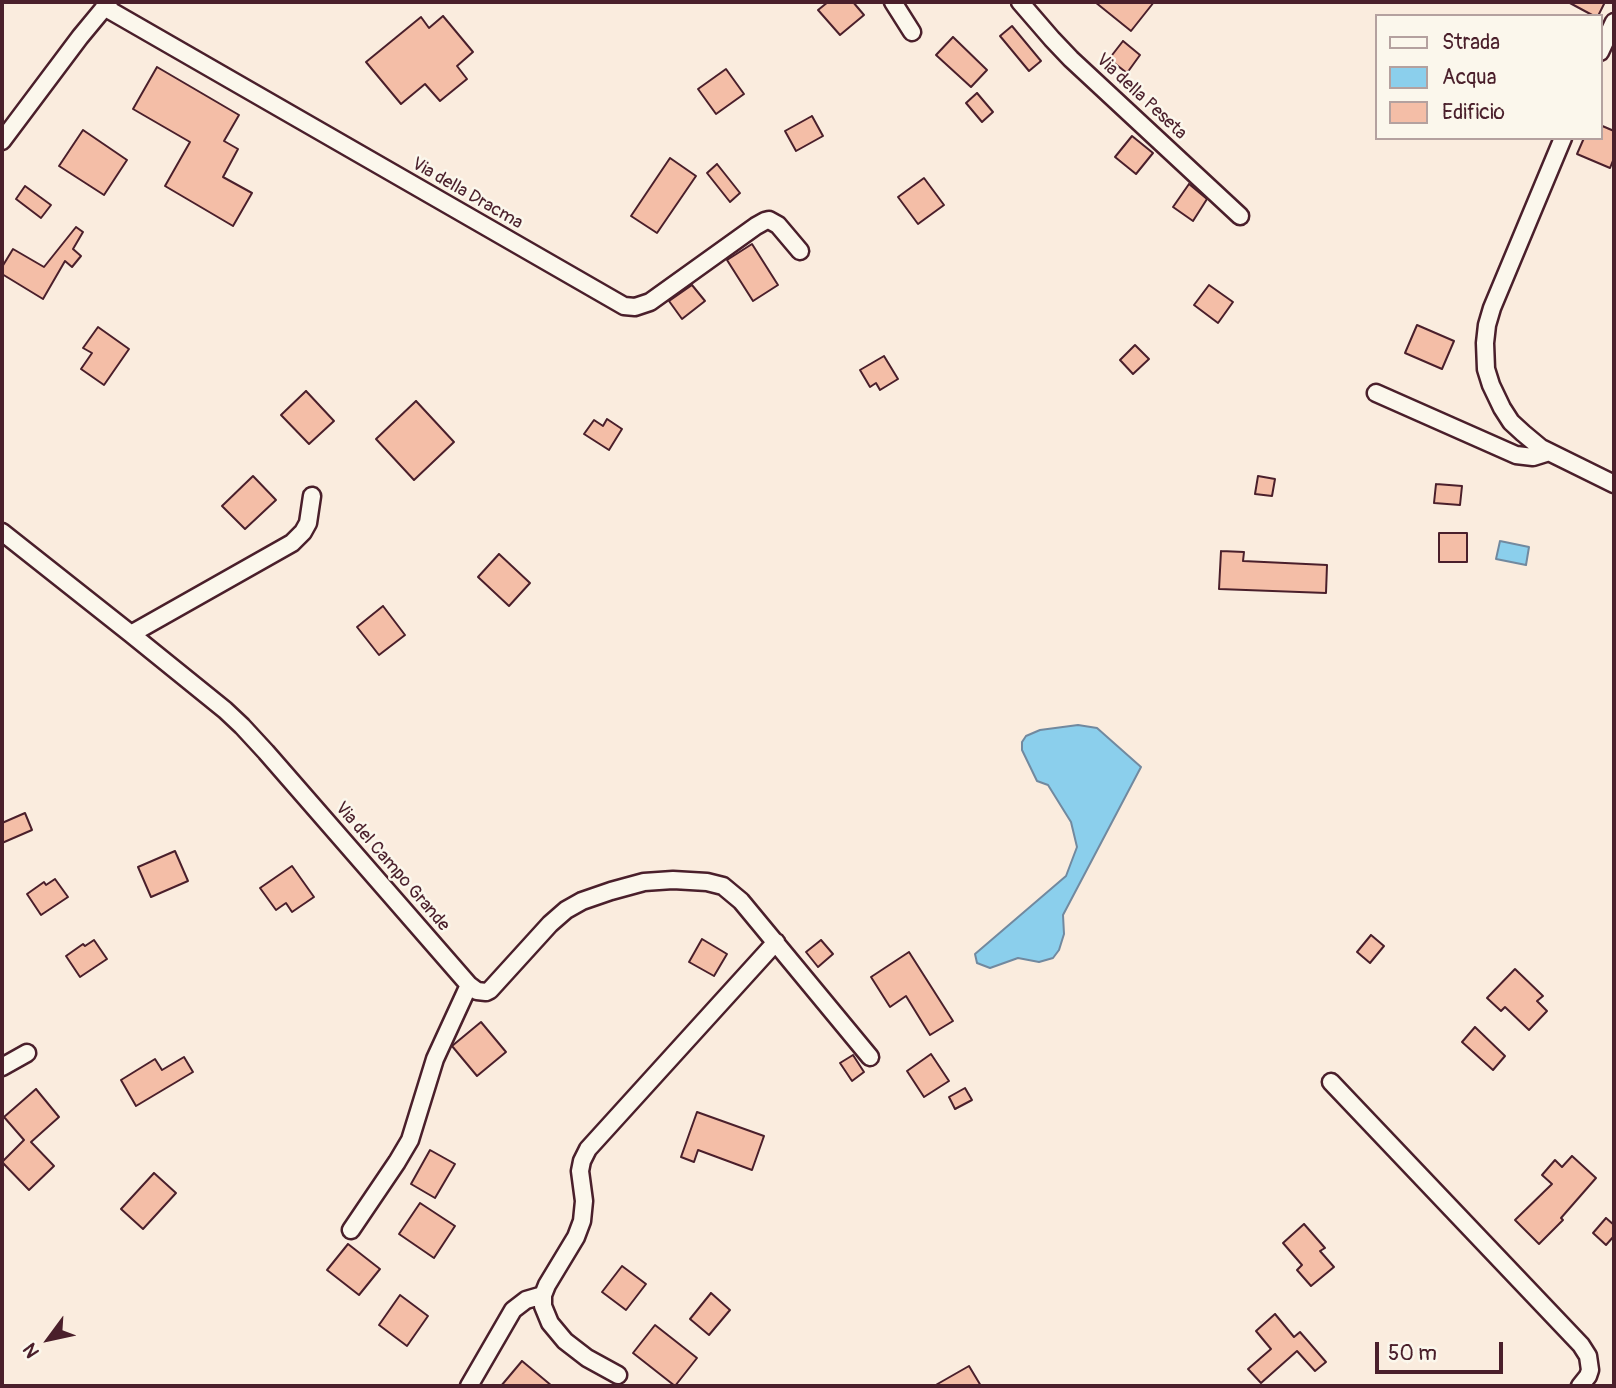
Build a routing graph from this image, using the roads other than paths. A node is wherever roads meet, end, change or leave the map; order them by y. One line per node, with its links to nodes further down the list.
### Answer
1 (893, 2): 5 (street)
2 (1020, 2): 9 (street, Via della Peseta)
3 (107, 5): 8 (street); 10 (street, Via della Dracma)
4 (1614, 22): 6 (street)
5 (912, 32)
6 (1602, 48)
7 (1562, 140): 12 (street)
8 (2, 141)
9 (1240, 216)
10 (800, 251)
11 (1376, 393): 12 (street)
12 (1549, 452): 13 (street)
13 (1614, 484)
14 (312, 496): 16 (street)
15 (2, 532): 16 (street, Via del Campo Grande)
16 (131, 634): 18 (street, Via del Campo Grande)
17 (776, 942): 18 (street); 20 (street); 24 (street)
18 (469, 985): 23 (street)
19 (27, 1053): 21 (street)
20 (870, 1057)
21 (2, 1068)
22 (1331, 1082): 27 (street)
23 (351, 1230)
24 (543, 1296): 25 (street); 26 (street)
25 (618, 1375)
26 (469, 1386)
27 (1580, 1386)

